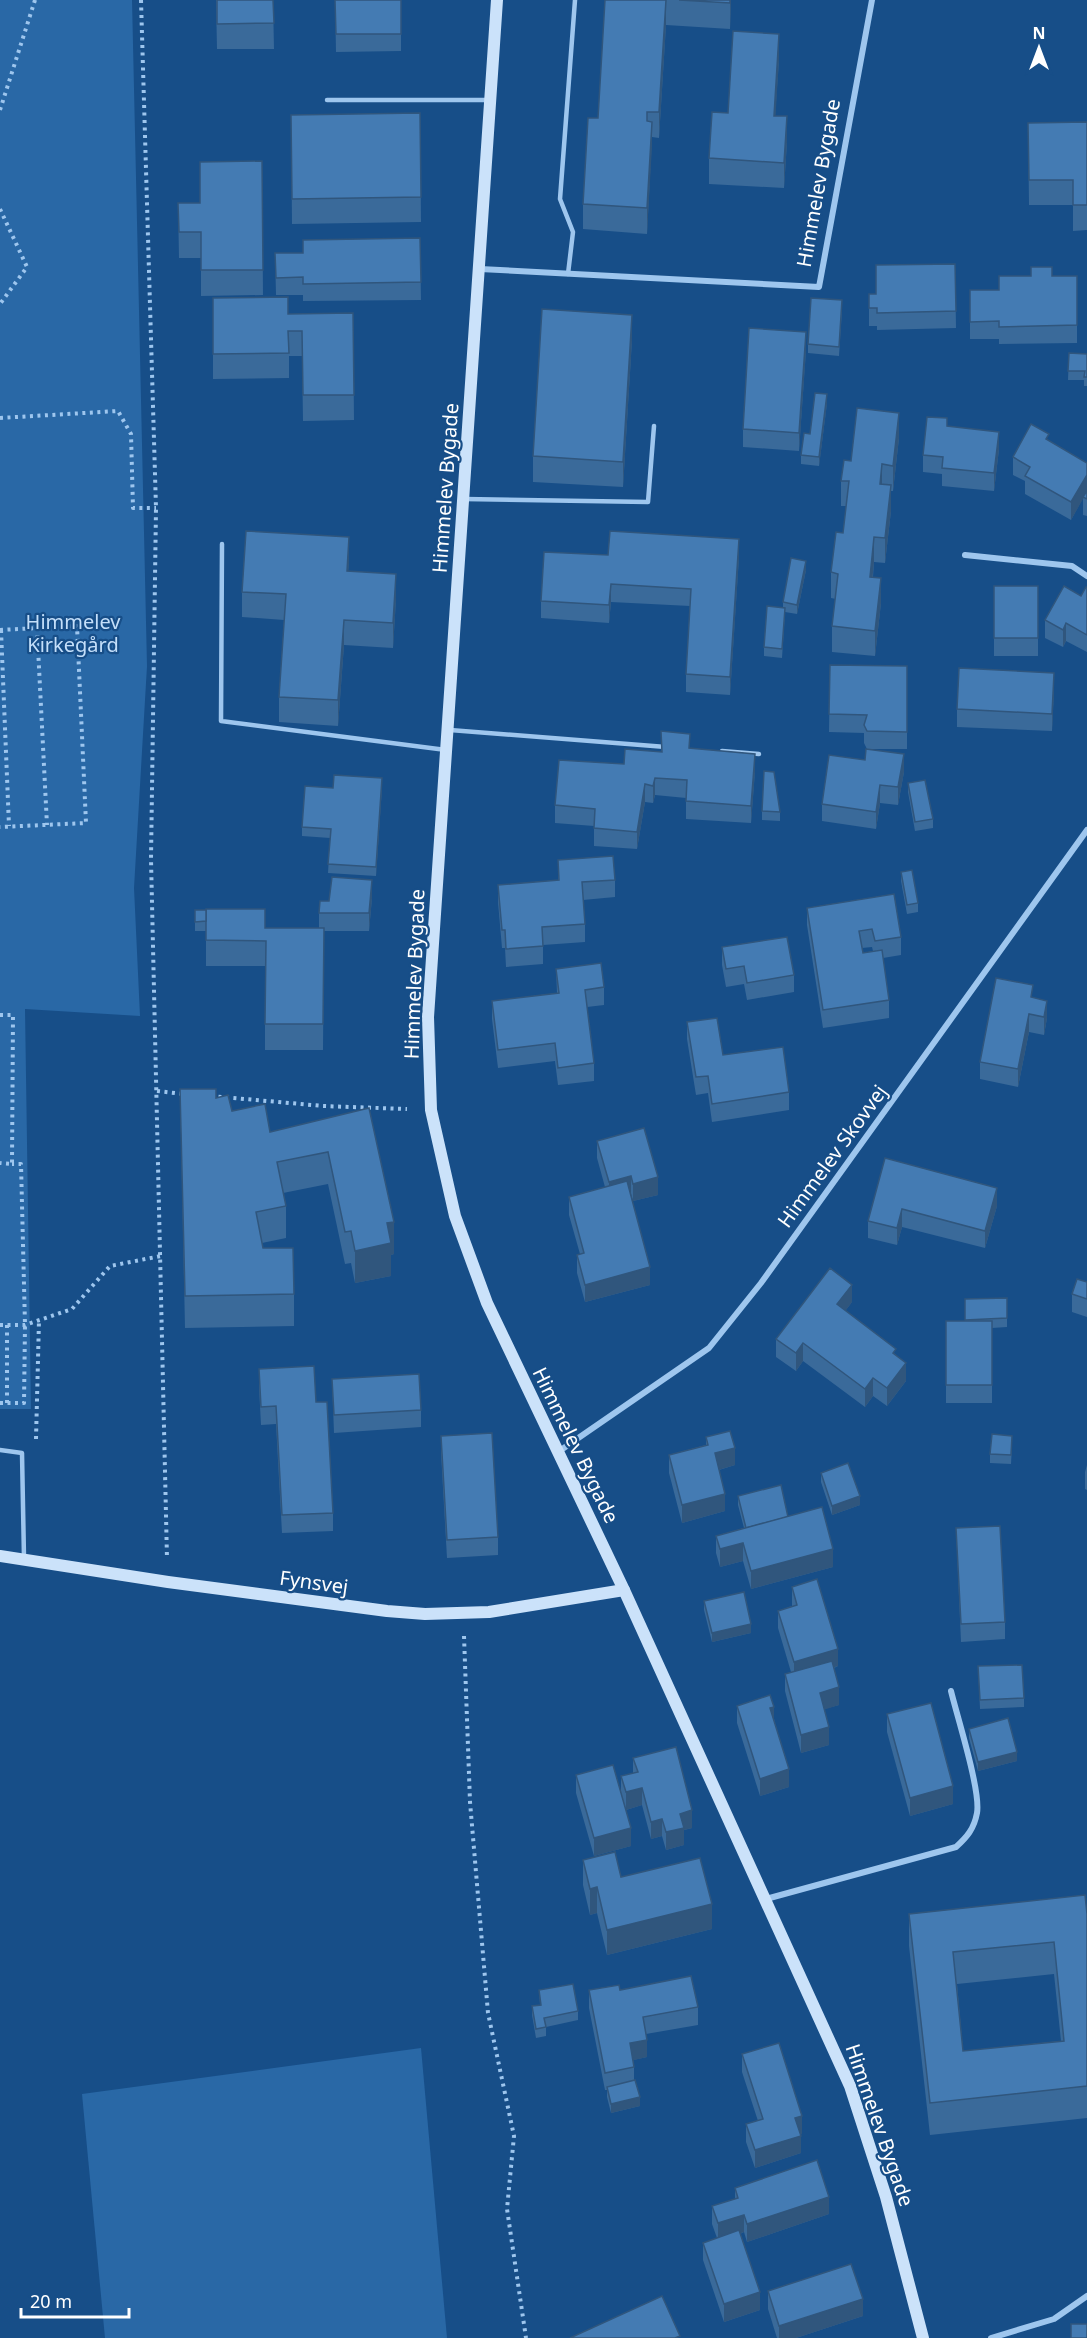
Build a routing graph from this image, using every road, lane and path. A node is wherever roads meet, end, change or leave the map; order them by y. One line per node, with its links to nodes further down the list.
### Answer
1 (36, 0): 8 (path)
2 (141, 0): 16 (path)
3 (497, 0): 7 (street, Himmelev Bygade)
4 (575, 0): 11 (lane)
5 (872, 0): 11 (street, Himmelev Bygade)
6 (327, 100): 7 (lane)
7 (491, 100): 10 (street, Himmelev Bygade)
8 (0, 110)
9 (0, 209): 12 (path)
10 (480, 269): 11 (street, Himmelev Bygade); 15 (street, Himmelev Bygade)
11 (568, 273)
12 (0, 304)
13 (0, 418): 16 (path)
14 (654, 426): 15 (lane)
15 (464, 500): 22 (street, Himmelev Bygade)
16 (156, 508): 32 (path)
17 (222, 544): 24 (lane)
18 (965, 555): 19 (street)
19 (1087, 576)
20 (37, 628): 21 (path); 27 (path); 27 (path)
21 (0, 630): 28 (path)
22 (447, 730): 23 (lane); 24 (street, Himmelev Bygade)
23 (678, 748)
24 (446, 750): 35 (street, Himmelev Bygade)
25 (713, 750): 26 (lane)
26 (759, 754)
27 (48, 825): 28 (path)
28 (9, 826): 29 (path)
29 (0, 827)
30 (1087, 830): 47 (street, Himmelev Skovvej)
31 (0, 1015): 37 (path)
32 (157, 1091): 33 (path); 38 (path)
33 (192, 1095)
34 (204, 1096): 35 (path)
35 (431, 1110): 47 (street, Himmelev Bygade)
36 (0, 1163): 37 (path)
37 (12, 1164): 42 (path)
38 (160, 1256): 39 (path); 50 (path)
39 (39, 1320): 42 (path); 46 (path)
40 (0, 1325): 41 (path)
41 (6, 1325): 42 (path); 44 (path)
42 (25, 1325): 44 (path)
43 (0, 1403): 44 (path)
44 (6, 1403)
45 (0, 1450): 46 (lane)
46 (22, 1453): 49 (lane)
47 (556, 1453): 51 (street, Himmelev Bygade)
48 (0, 1556): 49 (street, Fynsvej)
49 (24, 1560): 50 (street, Fynsvej)
50 (168, 1582): 52 (street, Fynsvej)
51 (624, 1590): 52 (street, Fynsvej); 54 (street, Himmelev Bygade)
52 (463, 1614): 56 (path)
53 (951, 1691): 54 (street)
54 (766, 1899): 57 (street, Himmelev Bygade)
55 (1087, 2296): 58 (street)
56 (526, 2338)
57 (923, 2338)
58 (992, 2338)

